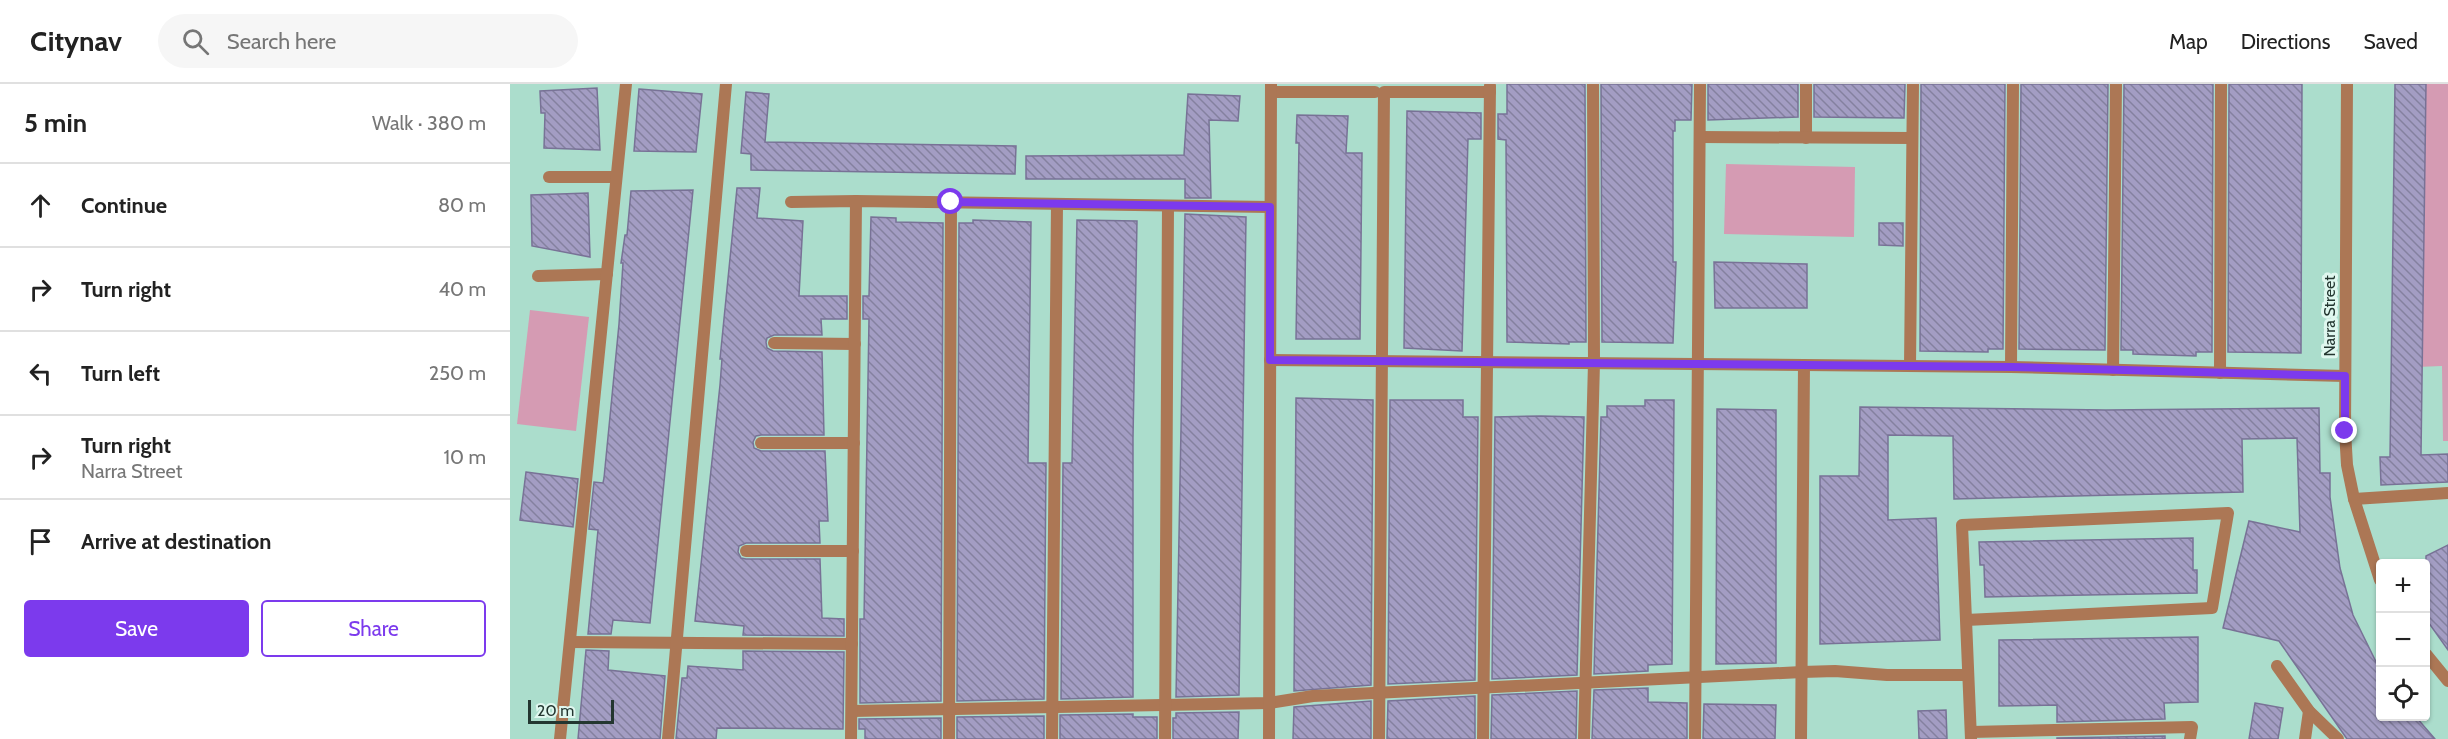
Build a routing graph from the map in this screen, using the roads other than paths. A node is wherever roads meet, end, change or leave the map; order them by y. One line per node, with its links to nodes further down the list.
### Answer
1 (626, 84): 18 (street)
2 (726, 84): 49 (street)
3 (1593, 84): 32 (street)
4 (1700, 84): 14 (street)
5 (1806, 84): 15 (street)
6 (1913, 84): 16 (street)
7 (2013, 84): 36 (street)
8 (2116, 84): 37 (street)
9 (2221, 84): 38 (street)
10 (2347, 84): 39 (street, Narra Street)
11 (1271, 88): 13 (street); 24 (street)
12 (1490, 88): 30 (street); 31 (street)
13 (1375, 92)
14 (1700, 137): 15 (street); 33 (street)
15 (1806, 138): 16 (street)
16 (1912, 138): 35 (street)
17 (549, 177): 18 (street)
18 (616, 177): 25 (street)
19 (856, 201): 20 (street); 21 (street); 28 (street)
20 (791, 202)
21 (951, 202): 22 (street); 63 (street)
22 (1057, 205): 23 (street); 62 (street)
23 (1168, 206): 24 (street); 61 (street)
24 (1270, 207): 29 (street)
25 (607, 274): 26 (street); 48 (street)
26 (538, 276)
27 (774, 343): 28 (street)
28 (855, 344): 41 (street)
29 (1270, 360): 30 (street); 60 (street)
30 (1383, 361): 31 (street); 59 (street)
31 (1487, 362): 32 (street); 58 (street)
32 (1594, 363): 33 (street); 57 (street)
33 (1699, 364): 34 (street); 55 (street)
34 (1804, 365): 35 (street); 53 (street)
35 (1911, 366): 36 (street)
36 (2012, 367): 37 (street)
37 (2114, 370): 38 (street)
38 (2220, 373): 39 (street)
39 (2345, 376): 43 (street, Narra Street)
40 (761, 443): 41 (street)
41 (854, 443): 45 (street)
42 (2448, 493): 43 (street)
43 (2354, 499): 46 (street, Narra Street)
44 (746, 551): 45 (street)
45 (853, 551): 50 (street)
46 (2376, 568)
47 (1966, 620): 47 (street); 54 (street)
48 (570, 642): 49 (street); 67 (street)
49 (678, 642): 50 (street); 68 (street)
50 (852, 644): 64 (street)
51 (2430, 659): 56 (street)
52 (2277, 666): 65 (street)
53 (1802, 672): 54 (street); 55 (street); 78 (street)
54 (1968, 675): 66 (street)
55 (1696, 676): 57 (street); 77 (street)
56 (2448, 681)
57 (1584, 683): 58 (street); 76 (street)
58 (1484, 687): 59 (street); 75 (street)
59 (1379, 693): 60 (street); 74 (street)
60 (1269, 703): 61 (street); 73 (street)
61 (1166, 705): 62 (street); 72 (street)
62 (1052, 707): 63 (street); 71 (street)
63 (949, 709): 64 (street); 70 (street)
64 (852, 711): 69 (street)
65 (2309, 711): 80 (street); 81 (street)
66 (1971, 735): 79 (street)
67 (560, 739)
68 (668, 739)
69 (851, 739)
70 (949, 739)
71 (1052, 739)
72 (1166, 739)
73 (1269, 739)
74 (1379, 739)
75 (1484, 739)
76 (1584, 739)
77 (1695, 739)
78 (1801, 739)
79 (2190, 739)
80 (2305, 739)
81 (2338, 739)

